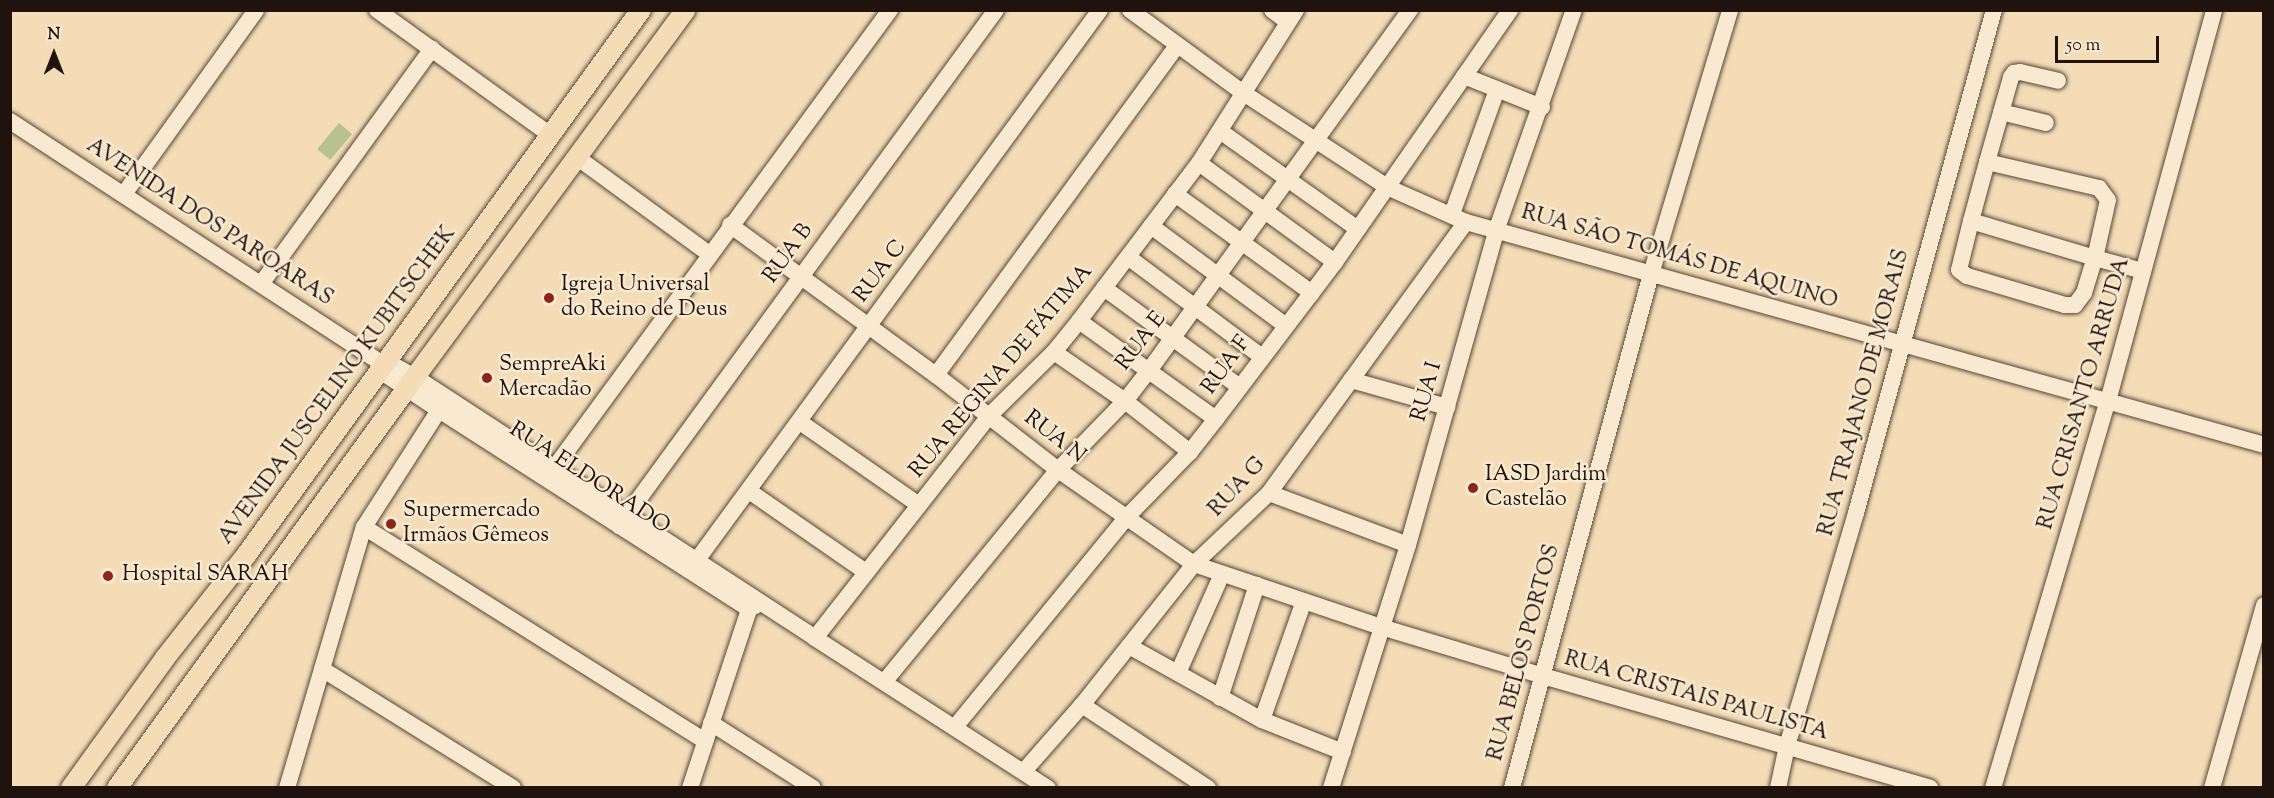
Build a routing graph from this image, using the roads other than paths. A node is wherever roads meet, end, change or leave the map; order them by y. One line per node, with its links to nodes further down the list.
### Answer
1 (256, 10): 35 (street)
2 (377, 10): 18 (street)
3 (641, 10): 28 (main road, AVENIDA JUSCELINO KUBITSCHEK)
4 (686, 10): 30 (main road)
5 (890, 10): 40 (street)
6 (996, 10): 52 (street, RUA B)
7 (1100, 10): 59 (street, RUA C)
8 (1130, 10): 17 (street, RUA SÃO TOMÁS DE AQUINO)
9 (1272, 10): 16 (street)
10 (1410, 10): 29 (street, RUA E)
11 (1510, 10): 19 (street, RUA F)
12 (1574, 10): 23 (street, RUA I)
13 (1731, 10): 50 (street, RUA BELOS PORTOS)
14 (1994, 10): 61 (street, RUA TRAJANO DE MORAIS)
15 (2214, 10): 49 (street, RUA CRISANTO ARRUDA)
16 (1292, 16): 22 (street, RUA REGINA DE FÁTIMA)
17 (1177, 46): 22 (street, RUA SÃO TOMÁS DE AQUINO); 66 (street)
18 (432, 48): 28 (street); 53 (street)
19 (1464, 76): 21 (street); 34 (street, RUA F)
20 (2058, 81): 24 (street)
21 (1497, 90): 23 (street); 38 (street, RUA G)
22 (1242, 92): 27 (street, RUA REGINA DE FÁTIMA); 29 (street, RUA SÃO TOMÁS DE AQUINO)
23 (1542, 107): 43 (street, RUA I)
24 (2001, 112): 26 (street); 31 (street)
25 (10, 121): 35 (street, AVENIDA DOS PAROARAS)
26 (2046, 123)
27 (1220, 131): 32 (street, RUA REGINA DE FÁTIMA); 33 (street)
28 (549, 135): 64 (main road, AVENIDA JUSCELINO KUBITSCHEK)
29 (1316, 142): 33 (street, RUA E); 34 (street, RUA SÃO TOMÁS DE AQUINO)
30 (578, 158): 45 (street); 68 (main road)
31 (1987, 162): 39 (street); 47 (street)
32 (1199, 163): 36 (street, RUA REGINA DE FÁTIMA); 37 (street)
33 (1287, 180): 37 (street, RUA E); 42 (street)
34 (1387, 187): 38 (street, RUA SÃO TOMÁS DE AQUINO); 42 (street, RUA F)
35 (124, 194): 53 (street, AVENIDA DOS PAROARAS)
36 (1175, 194): 41 (street, RUA REGINA DE FÁTIMA); 44 (street)
37 (1265, 212): 44 (street, RUA E); 48 (street)
38 (1459, 218): 43 (street, RUA SÃO TOMÁS DE AQUINO); 67 (street, RUA G)
39 (1971, 221): 47 (street); 47 (street)
40 (730, 225): 45 (street); 52 (street, RUA N)
41 (1151, 226): 46 (street, RUA REGINA DE FÁTIMA); 51 (street)
42 (1358, 229): 48 (street, RUA F)
43 (1496, 231): 50 (street, RUA SÃO TOMÁS DE AQUINO); 72 (street, RUA I)
44 (1242, 244): 51 (street, RUA E); 55 (street)
45 (709, 254): 79 (street)
46 (1128, 257): 54 (street, RUA REGINA DE FÁTIMA); 56 (street)
47 (2095, 258): 49 (street)
48 (1335, 262): 55 (street, RUA F)
49 (2143, 271): 71 (street, RUA CRISANTO ARRUDA)
50 (1651, 274): 61 (street, RUA SÃO TOMÁS DE AQUINO); 101 (street, RUA BELOS PORTOS)
51 (1218, 275): 56 (street, RUA E); 58 (street)
52 (800, 277): 59 (street, RUA N); 85 (street, RUA B)
53 (261, 284): 64 (street, AVENIDA DOS PAROARAS)
54 (1104, 288): 57 (street, RUA REGINA DE FÁTIMA); 60 (street)
55 (1312, 293): 58 (street, RUA F)
56 (1195, 308): 60 (street, RUA E); 63 (street)
57 (1080, 321): 62 (street, RUA REGINA DE FÁTIMA); 65 (street)
58 (1286, 326): 63 (street, RUA F)
59 (867, 327): 66 (street, RUA N); 76 (street, RUA C)
60 (1172, 339): 65 (street, RUA E); 69 (street)
61 (1901, 344): 71 (street, RUA SÃO TOMÁS DE AQUINO); 109 (street, RUA TRAJANO DE MORAIS)
62 (1054, 352): 70 (street); 74 (street, RUA REGINA DE FÁTIMA)
63 (1262, 357): 69 (street, RUA F)
64 (383, 364): 68 (street, RUA ELDORADO); 112 (main road, AVENIDA JUSCELINO KUBITSCHEK)
65 (1148, 372): 70 (street, RUA E); 75 (street)
66 (936, 375): 74 (street, RUA N)
67 (1351, 380): 72 (street); 82 (street, RUA G)
68 (411, 383): 73 (street, RUA ELDORADO); 79 (street, RUA ELDORADO); 113 (main road)
69 (1240, 387): 75 (street, RUA F)
70 (1125, 401): 78 (street); 80 (street, RUA E)
71 (2108, 401): 77 (street, RUA SÃO TOMÁS DE AQUINO); 124 (street, RUA CRISANTO ARRUDA)
72 (1447, 407): 87 (street, RUA I)
73 (439, 410): 85 (street, RUA ELDORADO); 86 (street)
74 (989, 416): 80 (street, RUA N); 83 (street, RUA REGINA DE FÁTIMA)
75 (1216, 419): 78 (street, RUA F)
76 (800, 422): 81 (street, RUA C); 83 (street)
77 (2264, 445)
78 (1190, 452): 84 (street, RUA F)
79 (555, 466): 85 (street, RUA ELDORADO)
80 (1058, 470): 84 (street, RUA N); 102 (street, RUA E)
81 (749, 491): 88 (street, RUA C); 90 (street)
82 (1269, 493): 87 (street); 89 (street, RUA G)
83 (919, 505): 90 (street, RUA REGINA DE FÁTIMA)
84 (1125, 519): 89 (street, RUA N); 107 (street, RUA F)
85 (623, 520): 88 (street, RUA ELDORADO); 94 (street, RUA ELDORADO)
86 (364, 527): 99 (street); 108 (street)
87 (1408, 545): 96 (street, RUA I)
88 (698, 561): 94 (street, RUA ELDORADO)
89 (1194, 564): 91 (street, RUA N); 98 (street, RUA G)
90 (866, 572): 97 (street, RUA REGINA DE FÁTIMA)
91 (1222, 574): 92 (street, RUA N); 100 (street)
92 (1257, 585): 93 (street, RUA N); 103 (street)
93 (1304, 601): 96 (street, RUA N); 105 (street)
94 (755, 603): 97 (street, RUA ELDORADO); 106 (street)
95 (2264, 605): 125 (street)
96 (1381, 627): 101 (street, RUA CRISTAIS PAULISTA); 110 (street, RUA I)
97 (814, 638): 102 (street, RUA ELDORADO)
98 (1129, 646): 100 (street); 104 (street, RUA G)
99 (322, 669): 114 (street); 115 (street)
100 (1178, 673): 103 (street)
101 (1543, 676): 109 (street, RUA CRISTAIS PAULISTA); 121 (street, RUA BELOS PORTOS)
102 (885, 681): 107 (street, RUA ELDORADO)
103 (1220, 698): 105 (street)
104 (1082, 705): 111 (street, RUA G); 119 (street)
105 (1262, 720): 110 (street)
106 (711, 723): 108 (street); 117 (street)
107 (955, 727): 111 (street, RUA ELDORADO)
108 (705, 741): 116 (street)
109 (1787, 746): 122 (street, RUA TRAJANO DE MORAIS); 123 (street, RUA CRISTAIS PAULISTA)
110 (1343, 752): 120 (street, RUA I)
111 (1024, 771): 118 (street, RUA ELDORADO)
112 (71, 788)
113 (117, 788)
114 (287, 788)
115 (513, 788)
116 (690, 788)
117 (813, 788)
118 (1048, 788)
119 (1208, 788)
120 (1331, 788)
121 (1512, 788)
122 (1778, 788)
123 (1929, 788)
124 (1993, 788)
125 (2212, 788)

